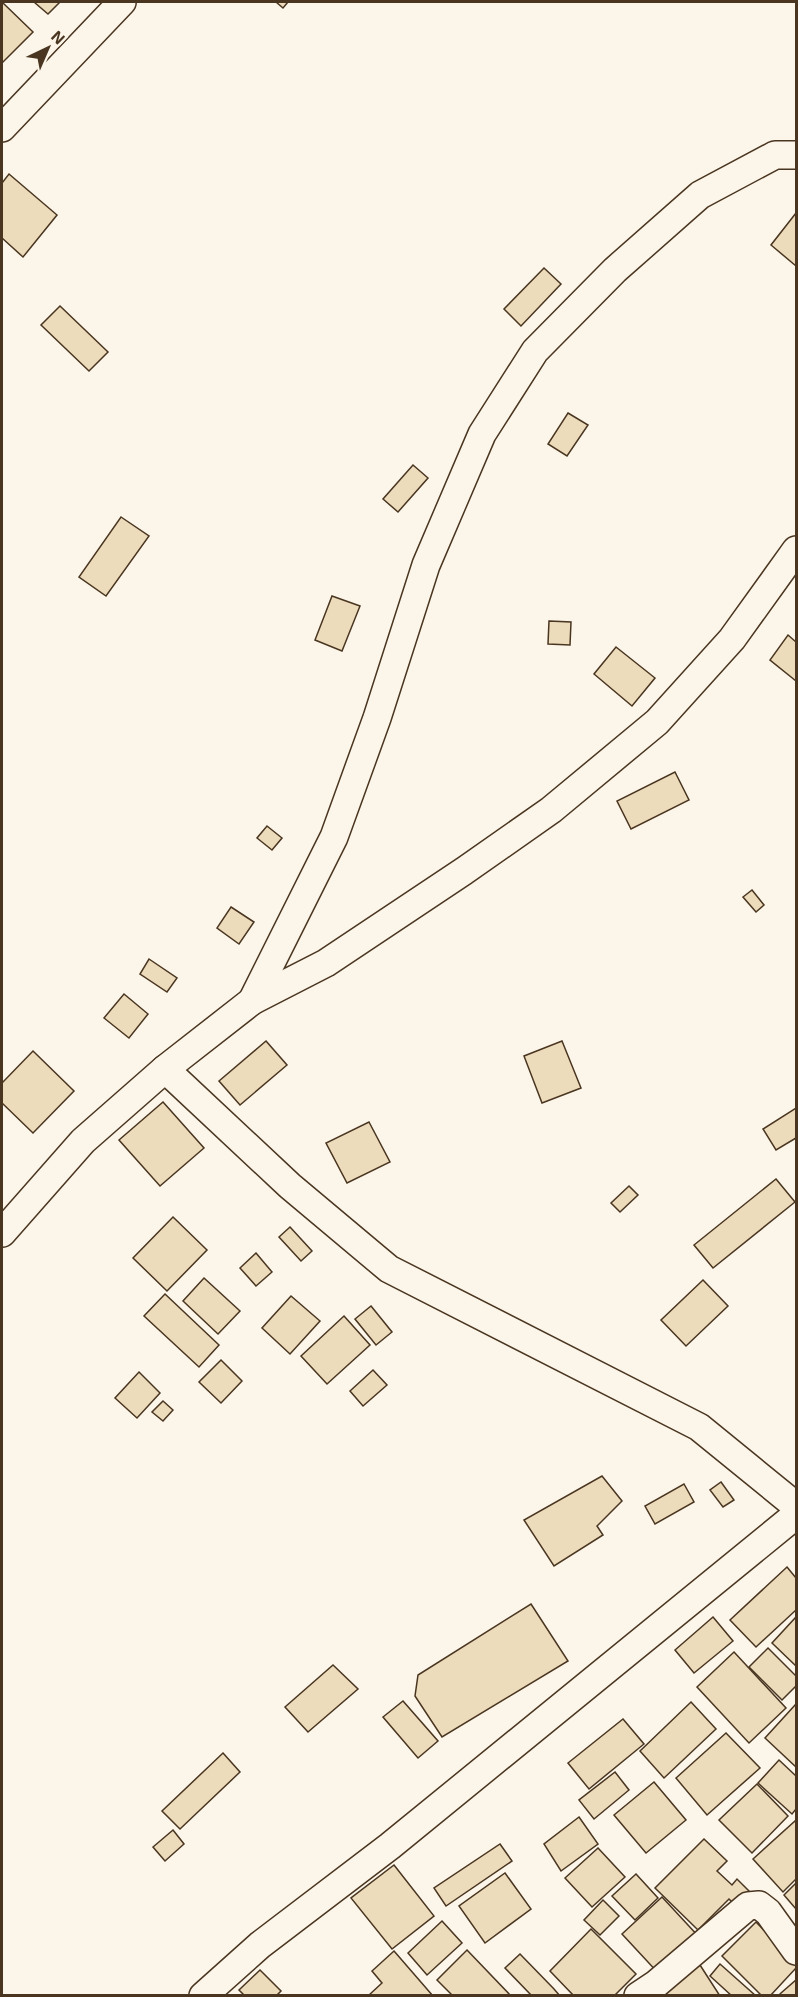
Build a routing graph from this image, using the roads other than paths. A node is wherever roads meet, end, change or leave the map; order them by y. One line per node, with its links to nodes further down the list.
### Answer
1 (122, 2): 2 (street)
2 (2, 128)
3 (796, 155): 5 (street)
4 (796, 550): 5 (street)
5 (252, 1001): 6 (street)
6 (165, 1069): 7 (street); 8 (street)
7 (2, 1233)
8 (796, 1506)
9 (796, 1515): 11 (street)
10 (796, 1951): 12 (street)
11 (203, 1995)
12 (638, 1995)

